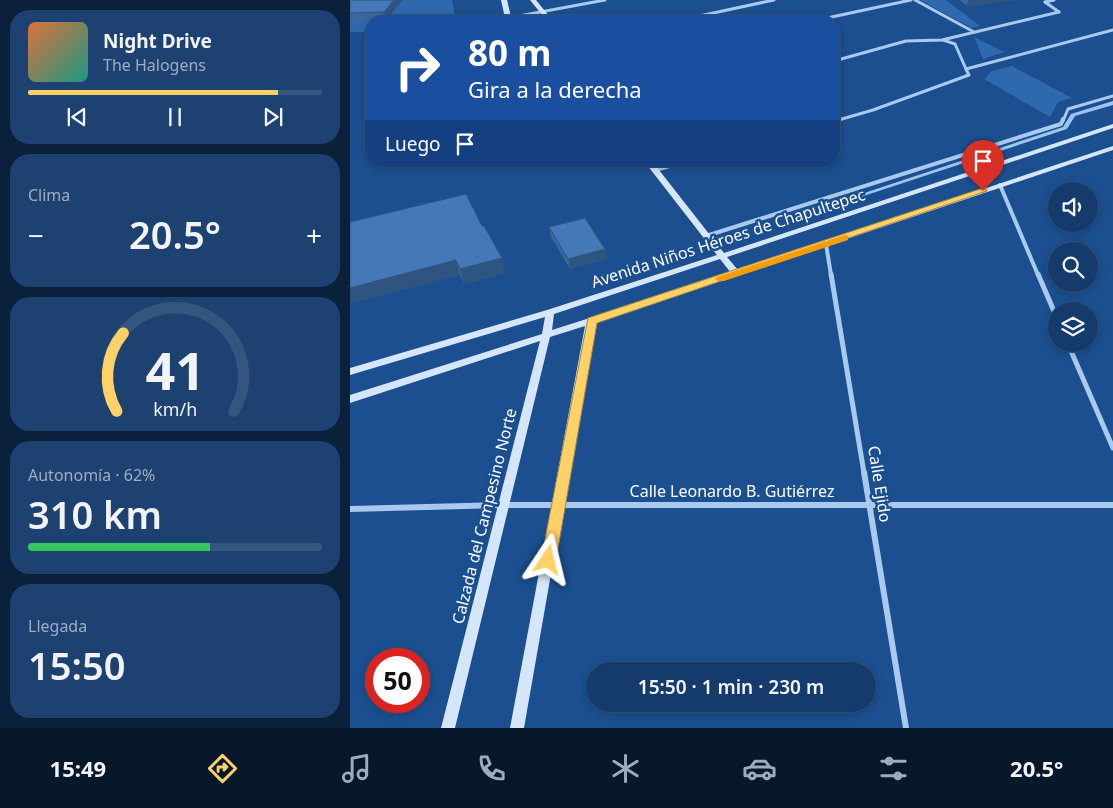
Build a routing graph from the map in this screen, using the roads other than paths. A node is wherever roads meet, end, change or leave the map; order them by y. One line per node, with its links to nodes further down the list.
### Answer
1 (504, 0): 8 (main road)
2 (533, 0): 7 (main road)
3 (605, 0): 7 (street)
4 (774, 0): 11 (street)
5 (913, 0): 12 (street); 14 (street)
6 (1054, 0): 14 (street)
7 (542, 12): 9 (street); 10 (main road)
8 (509, 15)
9 (530, 15)
10 (545, 15)
11 (704, 15)
12 (835, 15)
13 (1113, 30): 17 (street)
14 (974, 32): 15 (street)
15 (942, 40): 16 (street); 17 (street)
16 (840, 59)
17 (966, 69): 19 (street)
18 (1113, 96): 26 (street)
19 (840, 119)
20 (1113, 126): 28 (main road, Avenida Niños Héroes de Chapultepec)
21 (1113, 148): 25 (main road)
22 (653, 167): 24 (main road)
23 (666, 167): 24 (street)
24 (655, 170): 26 (main road)
25 (1000, 186): 27 (main road); 30 (street)
26 (706, 236): 28 (main road)
27 (826, 244): 29 (main road); 40 (street, Calle Ejido)
28 (722, 256): 29 (main road); 31 (main road, Avenida Niños Héroes de Chapultepec)
29 (736, 274): 32 (main road)
30 (1050, 302)
31 (550, 312): 33 (main road, Calzada del Campesino Norte); 35 (main road, Avenida Niños Héroes de Chapultepec)
32 (592, 321): 33 (main road); 39 (main road)
33 (546, 336): 36 (main road); 38 (main road, Calzada del Campesino Norte)
34 (1071, 352): 37 (street)
35 (350, 372)
36 (350, 399)
37 (1113, 448)
38 (504, 505): 39 (street, Calle Leonardo B. Gutiérrez); 42 (street, Calle Leonardo B. Gutiérrez); 43 (main road, Calzada del Campesino Norte)
39 (559, 505): 40 (street, Calle Leonardo B. Gutiérrez); 44 (main road)
40 (869, 505): 41 (street, Calle Leonardo B. Gutiérrez); 45 (street, Calle Ejido)
41 (1113, 505)
42 (350, 509)
43 (448, 728)
44 (517, 728)
45 (906, 728)

